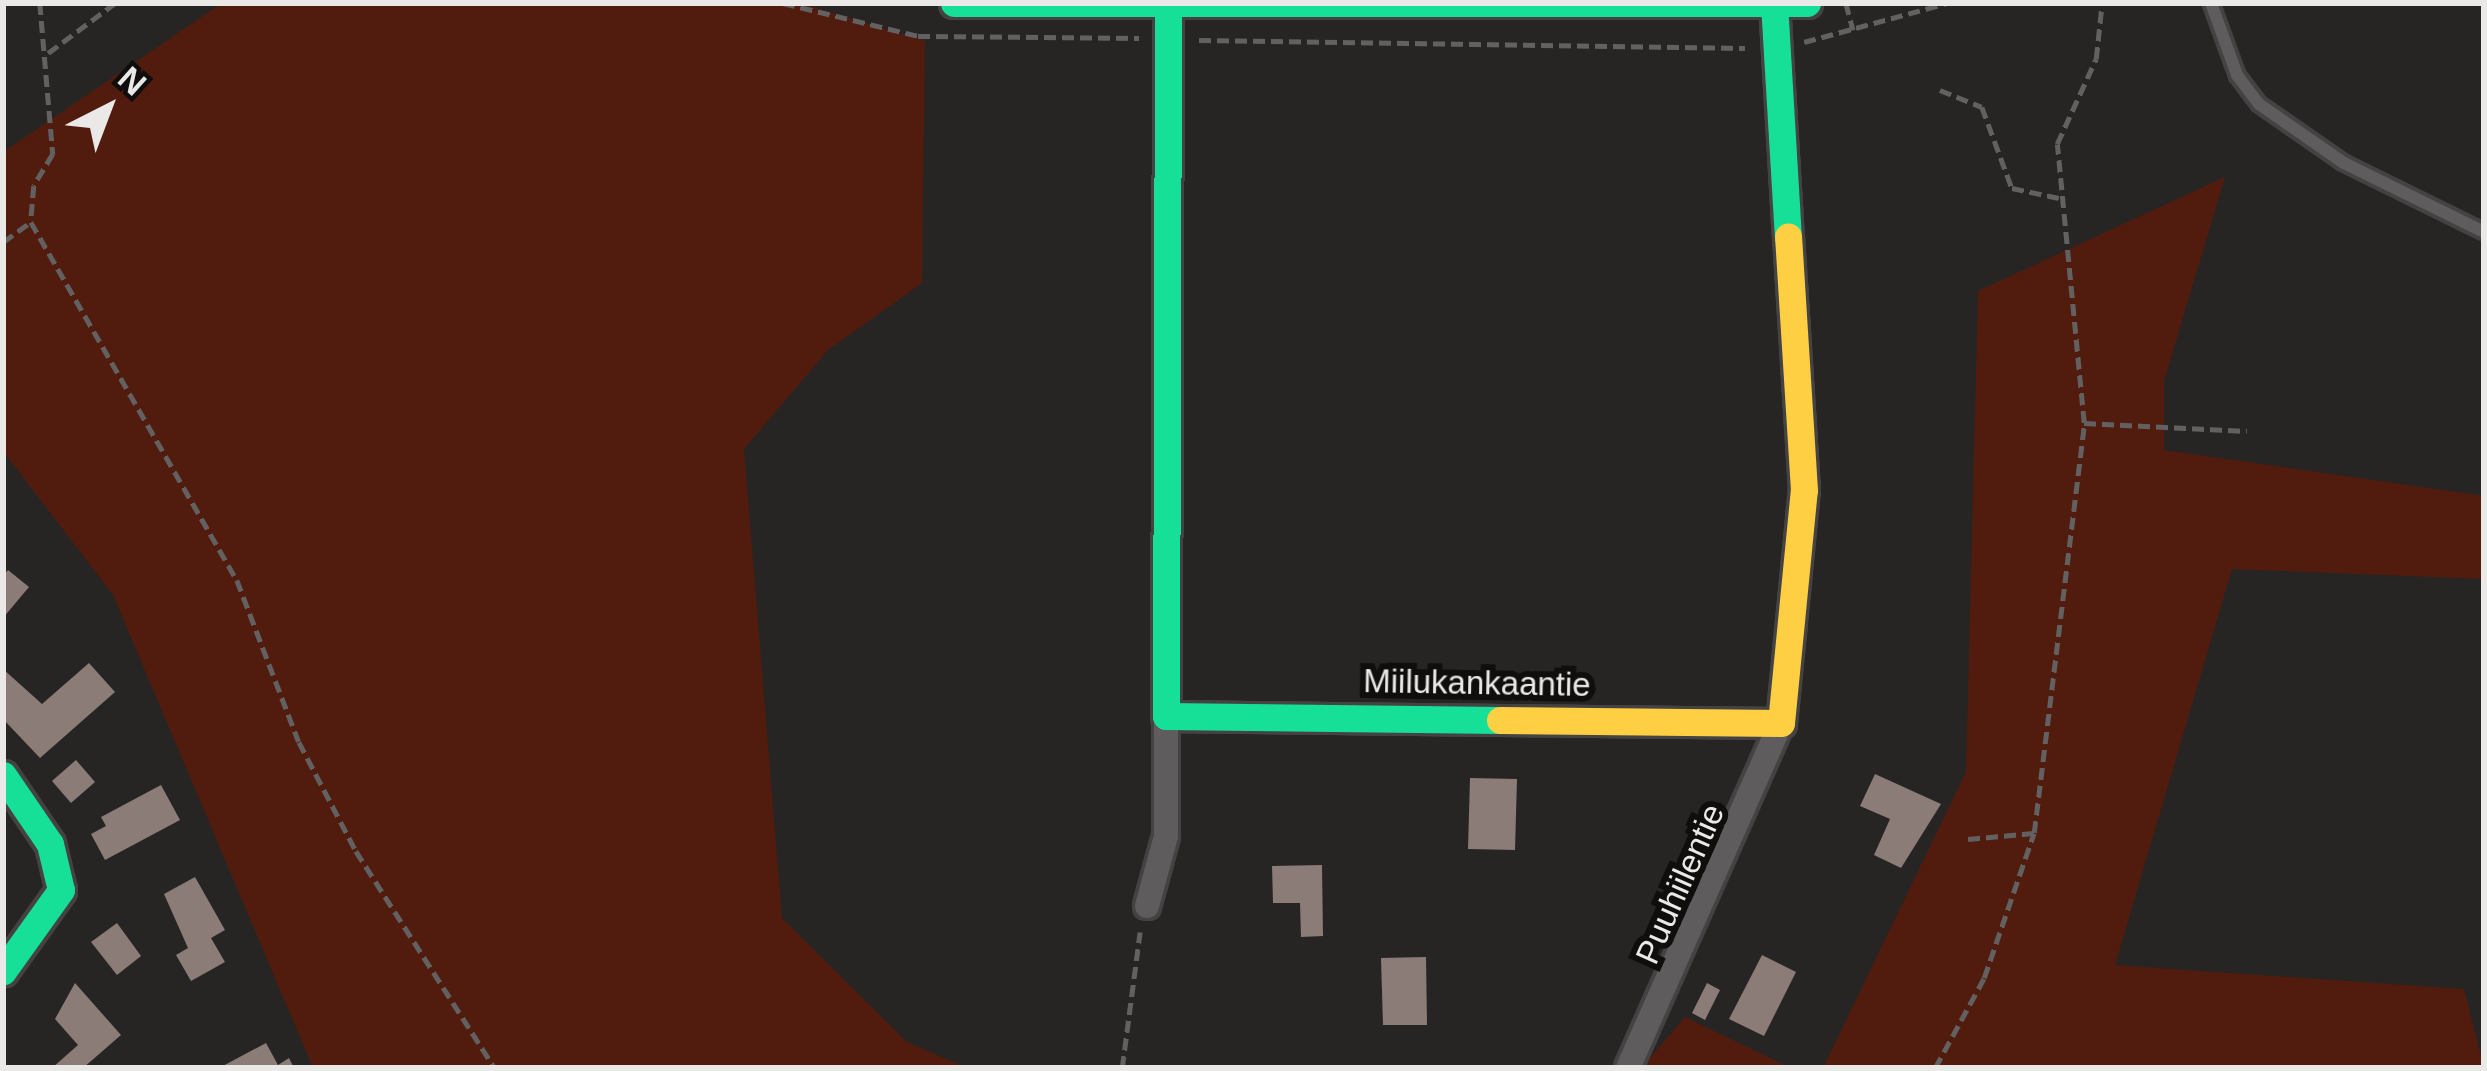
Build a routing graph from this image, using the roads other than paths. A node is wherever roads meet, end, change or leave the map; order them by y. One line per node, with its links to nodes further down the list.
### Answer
1 (954, 3): 4 (street)
2 (1807, 3): 5 (street)
3 (2211, 3): 6 (lane)
4 (1168, 4): 5 (street); 7 (street)
5 (1774, 6): 8 (street)
6 (2484, 232)
7 (1166, 716): 8 (street, Miilukankaantie); 10 (street)
8 (1781, 722): 12 (street, Puuhiilentie)
9 (3, 775): 11 (street)
10 (1148, 906)
11 (3, 971)
12 (1628, 1068)

